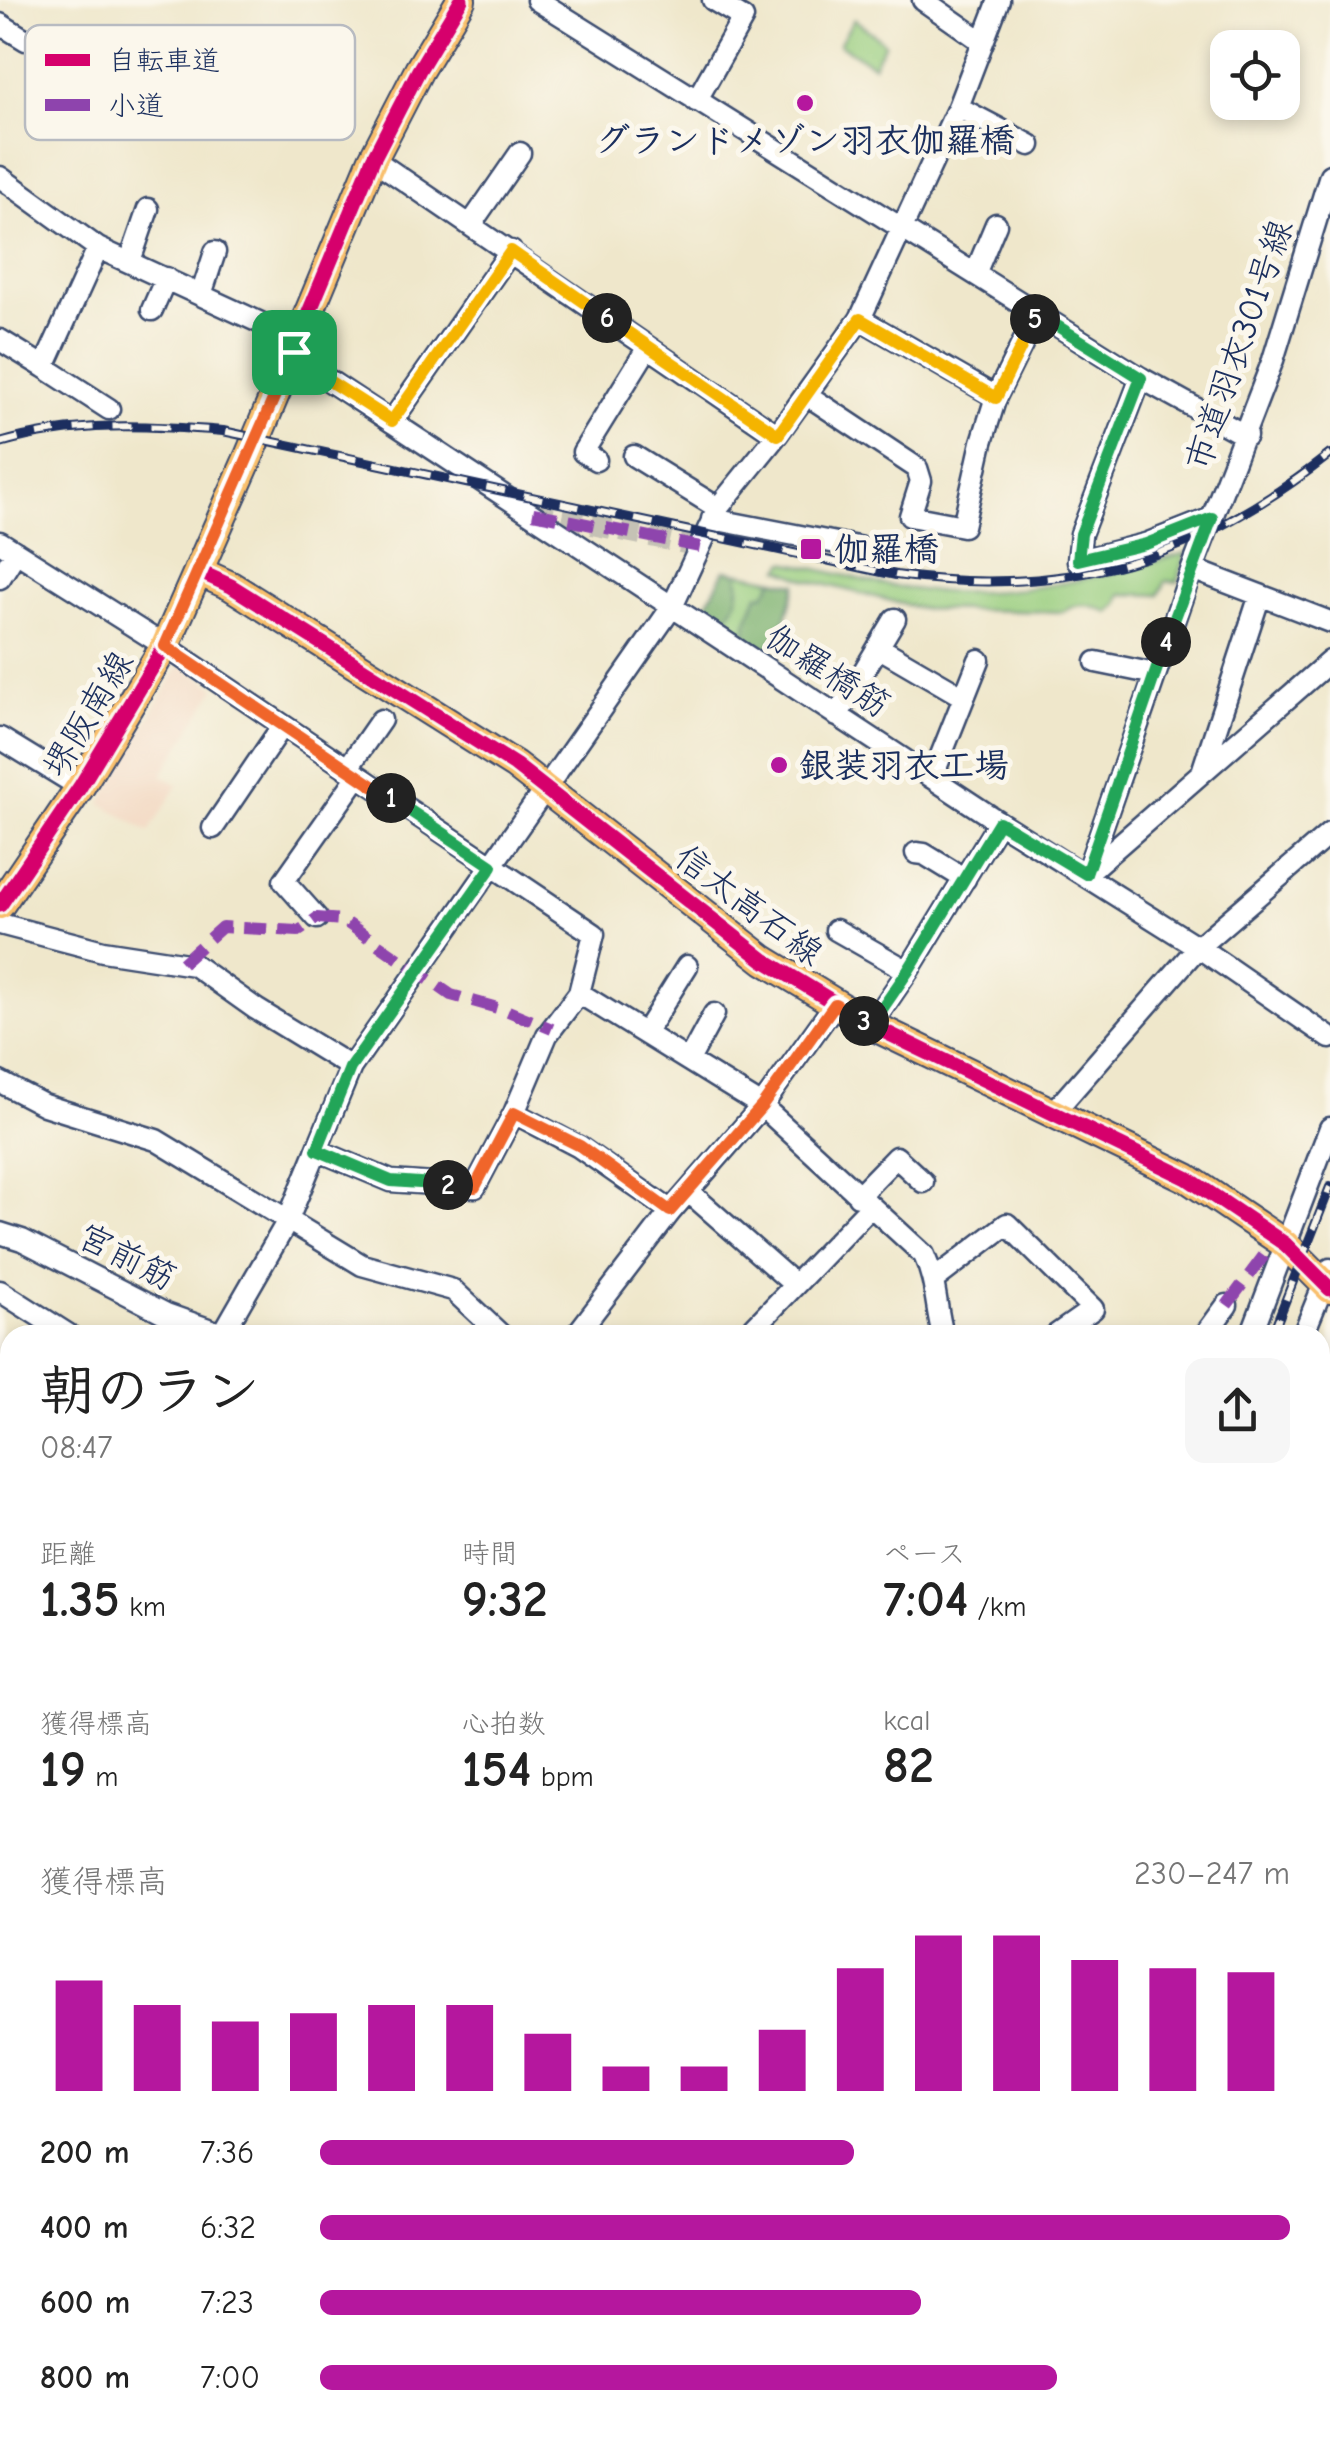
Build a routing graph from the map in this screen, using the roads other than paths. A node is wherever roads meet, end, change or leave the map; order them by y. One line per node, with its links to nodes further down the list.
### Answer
1 (461, 0): 13 (main road, 堺阪南線)
2 (714, 0): 9 (street)
3 (924, 0): 8 (street)
4 (1000, 0): 8 (street)
5 (540, 1): 9 (street)
6 (0, 24): 7 (street)
7 (25, 39)
8 (983, 42): 10 (street)
9 (696, 101): 19 (street)
10 (958, 107): 11 (street); 19 (street)
11 (1030, 145)
12 (520, 153): 17 (street)
13 (373, 160): 17 (street); 32 (main road, 堺阪南線)
14 (1330, 175): 40 (street, 市道羽衣301号線)
15 (2, 182): 20 (street, 伽羅橋筋)
16 (148, 208): 23 (street)
17 (472, 224): 21 (street)
18 (996, 224): 24 (street)
19 (902, 229): 24 (street); 29 (street)
20 (98, 248): 23 (street, 伽羅橋筋); 33 (street)
21 (511, 251): 31 (street); 38 (street)
22 (216, 252): 26 (street)
23 (130, 260): 25 (street, 伽羅橋筋)
24 (975, 274): 28 (street)
25 (166, 278): 26 (street, 伽羅橋筋); 27 (street)
26 (201, 295): 32 (street, 伽羅橋筋)
27 (152, 310)
28 (1038, 314): 34 (street); 36 (street)
29 (860, 319): 35 (street); 36 (street)
30 (0, 340): 33 (street)
31 (648, 346): 39 (street); 42 (street)
32 (294, 352): 38 (street, 伽羅橋筋); 48 (main road, 堺阪南線)
33 (44, 368): 37 (street)
34 (1141, 378): 40 (street); 44 (street)
35 (807, 395): 36 (street); 39 (street)
36 (996, 398)
37 (110, 409)
38 (392, 421): 51 (street, 伽羅橋筋)
39 (778, 435): 43 (street)
40 (1246, 436): 44 (street, 市道羽衣301号線)
41 (634, 456): 43 (street)
42 (596, 460)
43 (715, 514): 46 (street); 51 (street)
44 (1212, 518): 47 (street, 市道羽衣301号線)
45 (8, 547): 49 (street); 54 (street)
46 (883, 552)
47 (1192, 570): 50 (street); 59 (street, 市道羽衣301号線)
48 (198, 572): 54 (main road, 堺阪南線); 69 (main road, 信太高石線)
49 (0, 578)
50 (1260, 595): 53 (street); 66 (street)
51 (672, 607): 61 (street, 伽羅橋筋); 69 (street)
52 (895, 619): 55 (street)
53 (1330, 622)
54 (165, 646): 63 (street); 68 (main road, 堺阪南線)
55 (878, 647): 60 (street); 61 (street)
56 (979, 660): 60 (street)
57 (1096, 662): 59 (street)
58 (1330, 662): 66 (street)
59 (1155, 674): 75 (street, 市道羽衣301号線)
60 (964, 697): 67 (street)
61 (837, 716): 67 (street, 伽羅橋筋)
62 (381, 720): 65 (street)
63 (283, 725): 65 (street); 71 (street)
64 (0, 738): 68 (street)
65 (353, 772): 74 (street); 78 (street)
66 (1202, 773): 75 (street)
67 (932, 778): 70 (street, 伽羅橋筋)
68 (80, 787): 77 (main road, 堺阪南線)
69 (548, 789): 74 (street); 85 (main road, 信太高石線)
70 (999, 822): 75 (street, 伽羅橋筋); 76 (street)
71 (213, 828)
72 (1330, 833): 81 (street)
73 (916, 853): 76 (street)
74 (492, 866): 84 (street); 91 (street)
75 (1086, 874): 81 (street, 伽羅橋筋)
76 (964, 878): 83 (street)
77 (0, 905)
78 (317, 918)
79 (0, 924): 91 (street)
80 (836, 930): 83 (street)
81 (1198, 947): 89 (street, 伽羅橋筋); 95 (street)
82 (688, 966): 88 (street)
83 (908, 971): 87 (street)
84 (580, 993): 88 (street); 94 (street)
85 (835, 1004): 87 (main road, 信太高石線); 93 (street)
86 (714, 1014): 90 (street)
87 (871, 1025): 95 (main road, 信太高石線)
88 (645, 1033): 90 (street)
89 (1330, 1038)
90 (689, 1060): 93 (street)
91 (350, 1068): 97 (street)
92 (0, 1082): 102 (street)
93 (762, 1106): 99 (street); 100 (street)
94 (514, 1113): 97 (street); 101 (street)
95 (1053, 1113): 104 (main road, 信太高石線)
96 (1330, 1128): 104 (street)
97 (317, 1150): 102 (street)
98 (922, 1182): 100 (street)
99 (688, 1192): 101 (street); 107 (street)
100 (864, 1202): 105 (street); 107 (street)
101 (670, 1211): 114 (street)
102 (287, 1222): 112 (street); 113 (street)
103 (0, 1233): 111 (street, 宮前筋)
104 (1286, 1244): 106 (main road, 信太高石線); 119 (street)
105 (935, 1279): 116 (street); 117 (street)
106 (1328, 1281): 120 (street)
107 (795, 1285): 115 (street)
108 (0, 1291): 110 (street)
109 (1227, 1305): 118 (street)
110 (53, 1325)
111 (193, 1325)
112 (229, 1325)
113 (490, 1325)
114 (584, 1325)
115 (756, 1325)
116 (940, 1325)
117 (1071, 1325)
118 (1212, 1325)
119 (1255, 1325)
120 (1308, 1325)

